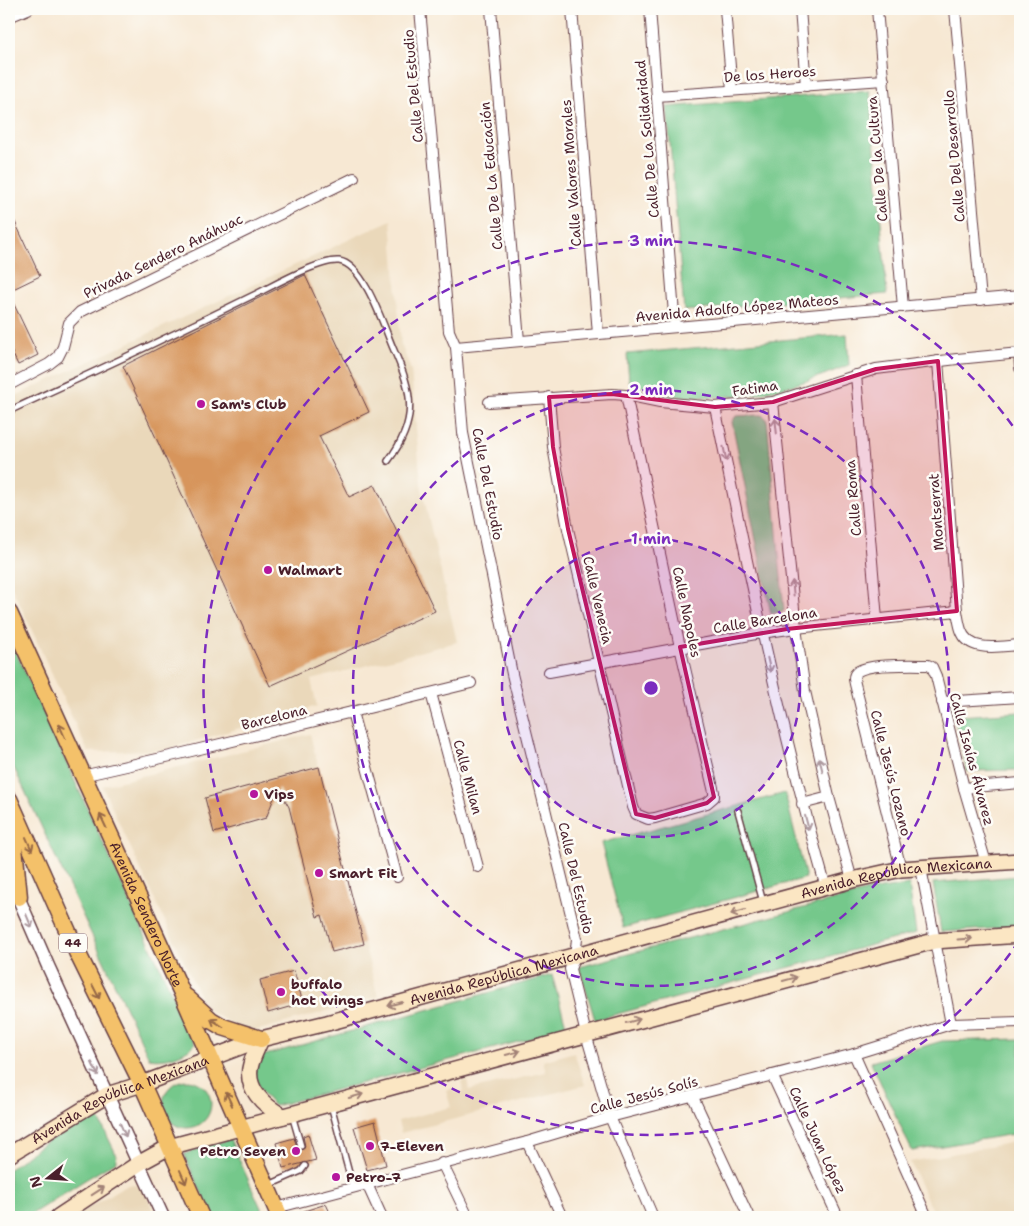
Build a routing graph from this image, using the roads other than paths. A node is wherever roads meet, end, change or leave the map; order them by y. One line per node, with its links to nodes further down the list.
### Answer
1 (28, 9): 10 (street)
2 (420, 9): 22 (street, Calle Del Estudio)
3 (491, 9): 21 (street, Calle De La Educación)
4 (572, 9): 20 (street, Calle Valores Morales)
5 (650, 9): 14 (street, Calle De La Solidaridad)
6 (725, 9): 13 (street)
7 (800, 9): 12 (street)
8 (878, 9): 11 (street, Calle De la Cultura)
9 (955, 9): 17 (street, Calle Del Desarrollo)
10 (9, 17)
11 (884, 80): 12 (street, De los Heroes); 18 (street, Calle De la Cultura)
12 (806, 86): 13 (street, De los Heroes)
13 (732, 90): 14 (street, De los Heroes)
14 (657, 96): 19 (street, Calle De La Solidaridad)
15 (354, 178): 27 (street, Privada Sendero Anáhuac)
16 (1020, 296): 17 (street, Avenida Adolfo López Mateos)
17 (981, 300): 18 (street, Avenida Adolfo López Mateos)
18 (903, 307): 19 (street, Avenida Adolfo López Mateos)
19 (675, 327): 20 (street, Avenida Adolfo López Mateos)
20 (598, 334): 21 (street, Avenida Adolfo López Mateos)
21 (519, 341): 22 (street, Avenida Adolfo López Mateos)
22 (456, 346): 71 (street, Calle Del Estudio)
23 (1020, 353): 24 (street, Fatima); 25 (street)
24 (938, 361): 26 (street, Fatima); 35 (street, Montserrat)
25 (1020, 368)
26 (856, 375): 31 (street, Fatima); 37 (street, Calle Roma)
27 (9, 385)
28 (626, 395): 29 (street, Fatima); 32 (street, Fatima); 41 (street, Calle Napoles)
29 (549, 397): 30 (street, Fatima); 42 (street, Calle Venecia)
30 (489, 402)
31 (774, 402): 32 (street, Fatima); 38 (street, one-way to 31)
32 (715, 407): 39 (street, one-way to 39)
33 (9, 411): 34 (lane)
34 (388, 462)
35 (957, 611): 37 (street, Calle Barcelona); 40 (street, Montserrat)
36 (9, 613): 50 (main road, Avenida Sendero Norte, one-way to 36)
37 (877, 619): 38 (street, Calle Barcelona)
38 (796, 628): 39 (street, Calle Barcelona); 53 (street, one-way to 38)
39 (761, 633): 41 (street, Calle Barcelona); 55 (street, one-way to 55)
40 (1020, 645)
41 (680, 647): 42 (street, Calle Barcelona); 56 (street, Calle Napoles)
42 (598, 662): 44 (street, Calle Barcelona); 56 (street, Calle Venecia)
43 (928, 664): 48 (street, Calle Isaías Álvarez); 62 (street, Calle Jesús Lozano)
44 (549, 672)
45 (471, 683): 46 (street, Barcelona)
46 (431, 693): 49 (street, Barcelona); 60 (street, Calle Milan)
47 (1020, 697): 48 (street)
48 (942, 702): 52 (street, Calle Isaías Álvarez)
49 (352, 712): 50 (street, Barcelona); 64 (street)
50 (82, 776): 72 (main road, Avenida Sendero Norte, one-way to 50)
51 (1020, 783): 52 (street)
52 (964, 788): 59 (street, Calle Isaías Álvarez)
53 (829, 797): 55 (street); 65 (street)
54 (9, 801): 67 (main road); 80 (main road, 44, one-way to 80)
55 (802, 804): 66 (street, one-way to 66)
56 (633, 807)
57 (738, 811): 68 (lane)
58 (1020, 861): 59 (main road, Avenida República Mexicana)
59 (986, 863): 61 (main road, Avenida República Mexicana)
60 (478, 867)
61 (921, 868): 62 (main road, Avenida República Mexicana); 70 (street)
62 (900, 869): 65 (main road, Avenida República Mexicana)
63 (9, 876): 67 (street)
64 (396, 877)
65 (852, 880): 66 (main road, Avenida República Mexicana)
66 (826, 888): 68 (main road, Avenida República Mexicana)
67 (18, 897): 81 (street, one-way to 81)
68 (763, 905): 71 (main road, Avenida República Mexicana, one-way to 71)
69 (1020, 935): 70 (main road, one-way to 69)
70 (934, 941): 74 (street); 75 (main road, one-way to 70)
71 (575, 956): 75 (street, Calle Del Estudio); 76 (main road, Avenida República Mexicana, one-way to 76)
72 (182, 992): 76 (main road, one-way to 72); 78 (main road, Avenida Sendero Norte)
73 (1020, 1022): 74 (street, Calle Jesús Solís)
74 (951, 1024): 77 (street, Calle Jesús Solís)
75 (586, 1034): 83 (main road, one-way to 75); 85 (street, Calle Del Estudio)
76 (261, 1039): 78 (main road, Avenida República Mexicana); 84 (main road)
77 (854, 1054): 79 (street, Calle Jesús Solís); 107 (street)
78 (210, 1058): 80 (main road, Avenida República Mexicana); 86 (main road, Avenida Sendero Norte, one-way to 78)
79 (772, 1075): 82 (street, Calle Jesús Solís); 106 (street, Calle Juan López)
80 (142, 1084): 81 (main road, Avenida República Mexicana); 89 (main road, 44)
81 (107, 1095): 90 (main road, Avenida República Mexicana); 92 (street, one-way to 92)
82 (693, 1097): 85 (street, Calle Jesús Solís); 105 (street)
83 (331, 1102): 84 (main road); 96 (lane)
84 (287, 1115): 86 (main road); 88 (lane)
85 (610, 1117): 87 (street, Calle Jesús Solís); 104 (street, Calle Del Estudio)
86 (242, 1126): 89 (main road); 95 (main road, Avenida Sendero Norte)
87 (527, 1142): 91 (street, Calle Jesús Solís); 103 (street)
88 (301, 1146)
89 (169, 1147): 92 (main road); 100 (main road, 44, one-way to 100)
90 (9, 1155)
91 (442, 1163): 94 (street, Calle Jesús Solís); 102 (street)
92 (138, 1164): 98 (main road, one-way to 92); 99 (street)
93 (306, 1166): 95 (lane)
94 (368, 1184): 96 (street, Calle Jesús Solís); 101 (street)
95 (267, 1186): 97 (main road, Avenida Sendero Norte)
96 (353, 1188): 97 (street, Calle Jesús Solís)
97 (278, 1212)
98 (58, 1217)
99 (163, 1217)
100 (201, 1217)
101 (382, 1217)
102 (468, 1217)
103 (562, 1217)
104 (653, 1217)
105 (749, 1217)
106 (838, 1217)
107 (927, 1217)

